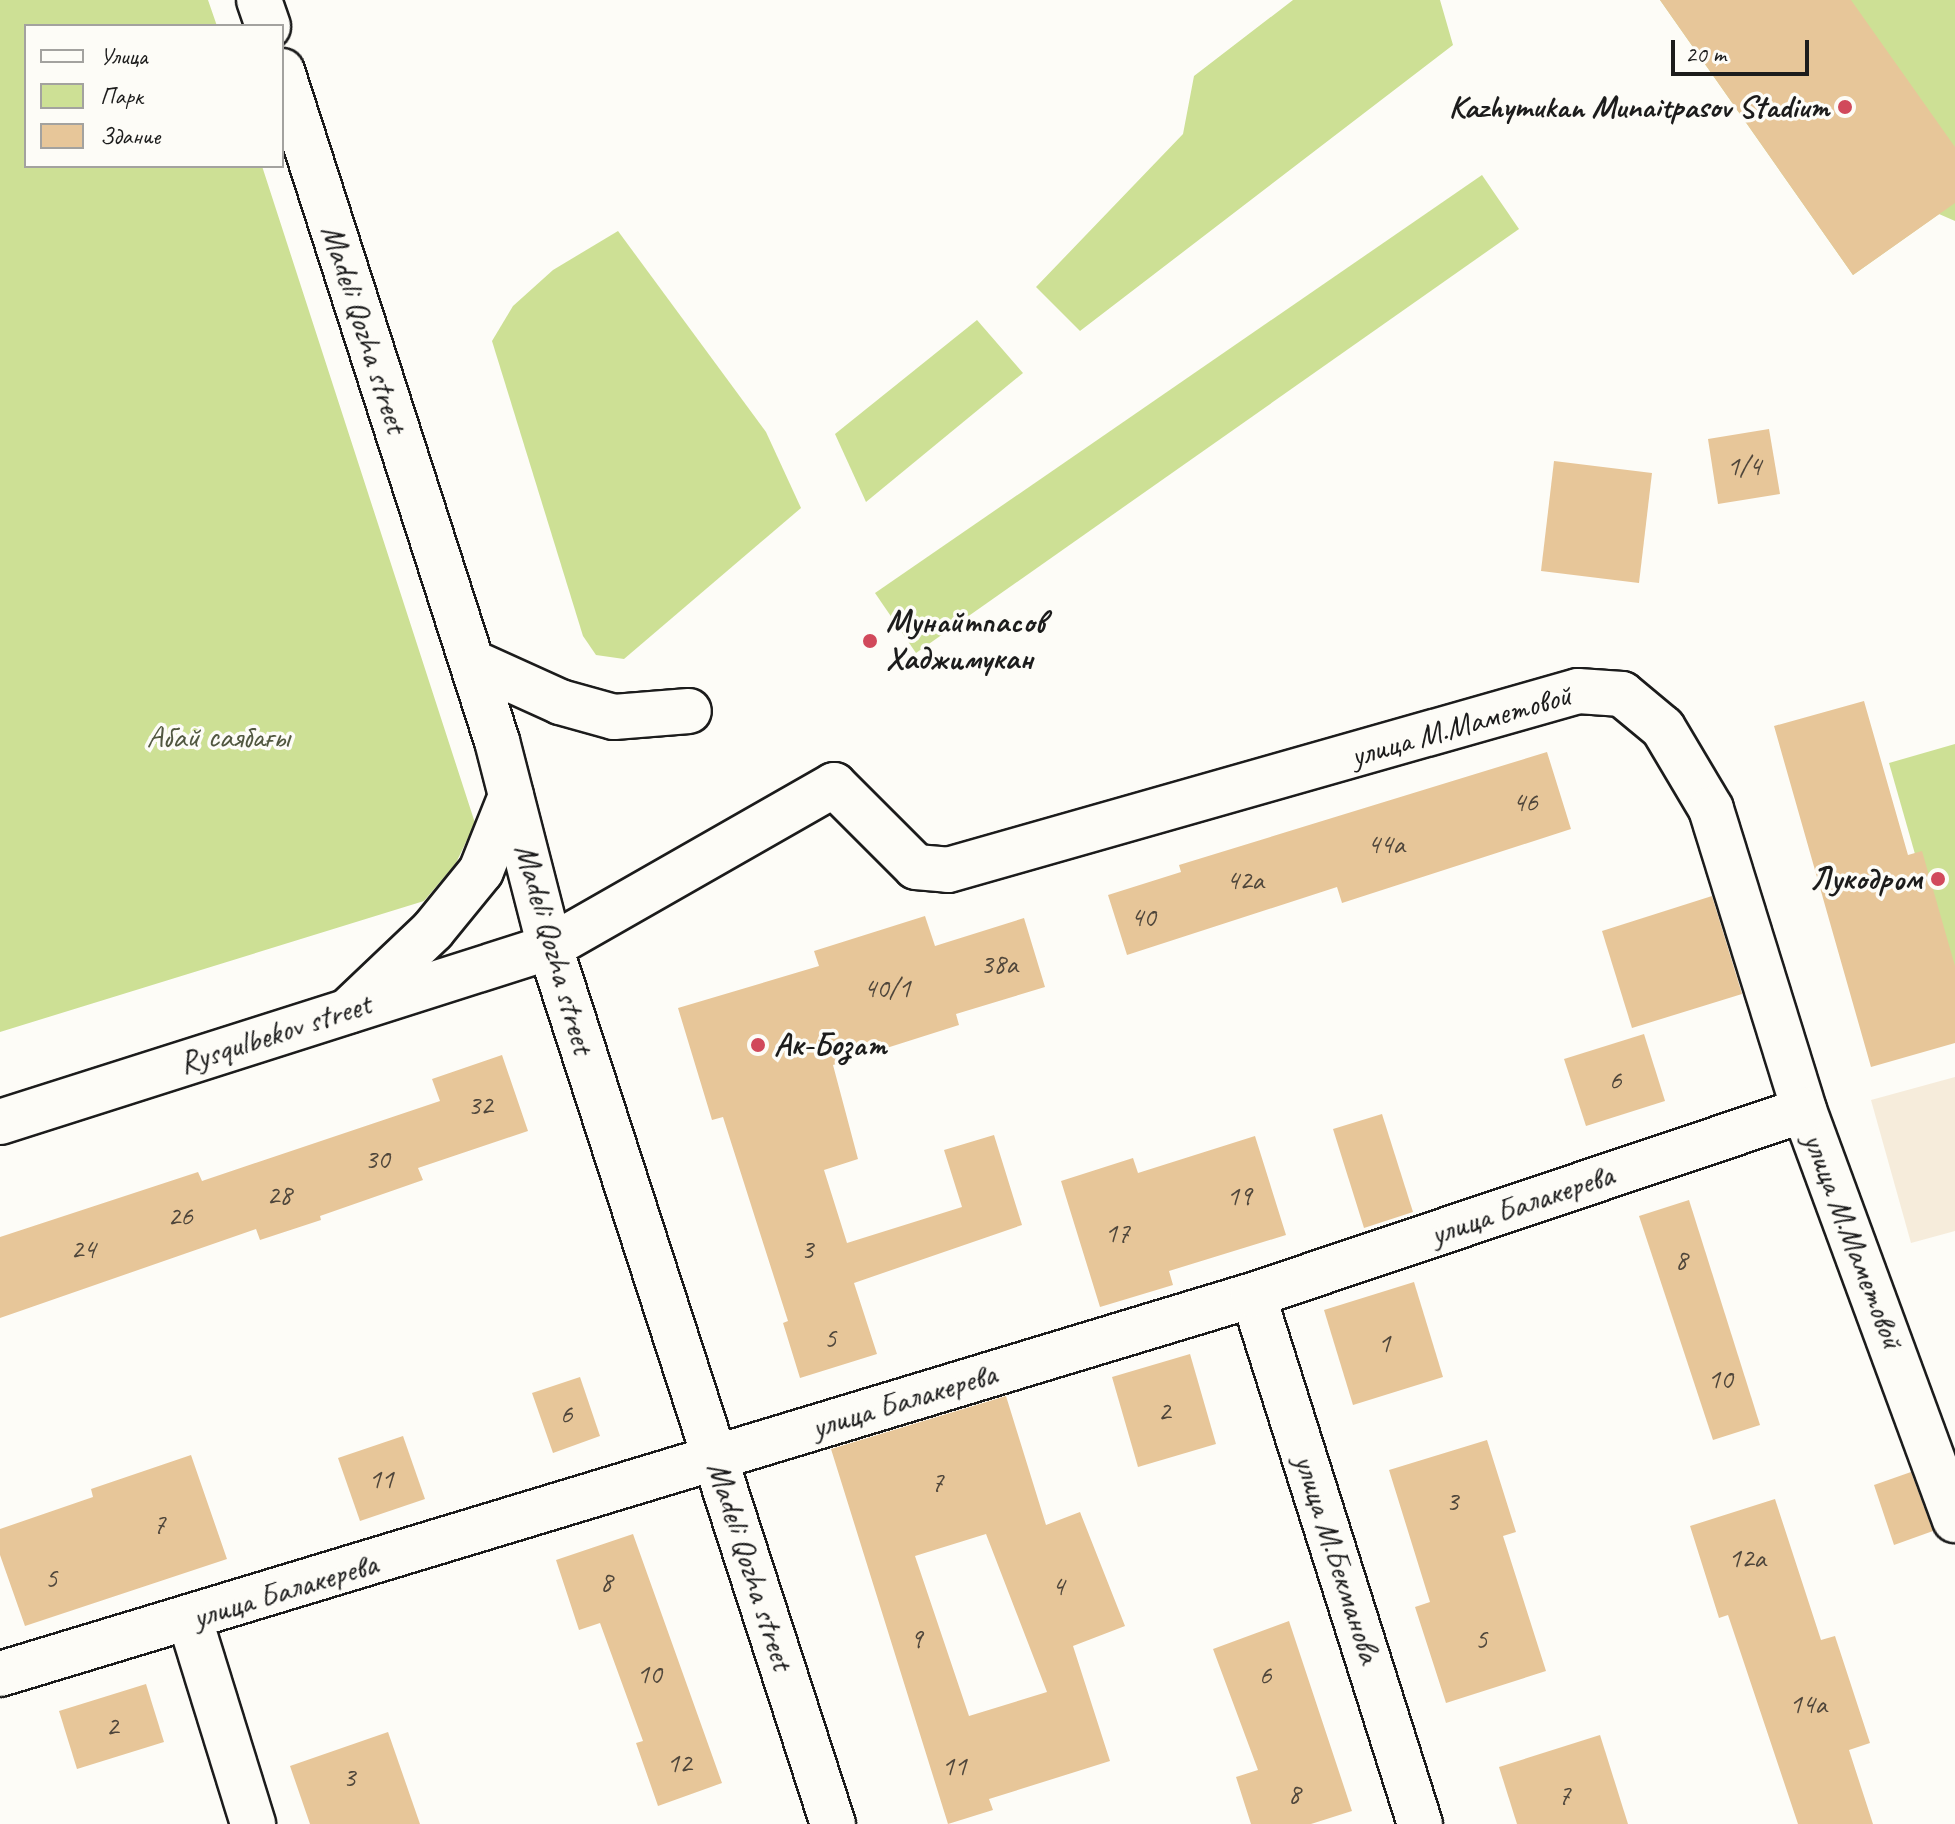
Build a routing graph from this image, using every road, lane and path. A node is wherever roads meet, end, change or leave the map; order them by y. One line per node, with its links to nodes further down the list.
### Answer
1 (259, 0): 2 (street)
2 (267, 24)
3 (284, 77): 4 (street, Madeli Qozha street)
4 (472, 662): 5 (street); 7 (street, Madeli Qozha street)
5 (689, 711)
6 (834, 785): 8 (street, Rysqulbekov street); 10 (street, улица М.Маметовой)
7 (511, 796): 8 (street, Madeli Qozha street); 9 (street)
8 (550, 947): 9 (street, Rysqulbekov street); 13 (street, Madeli Qozha street)
9 (348, 1011): 11 (street, Rysqulbekov street)
10 (1804, 1110): 12 (street, улица Балакерева); 14 (street, улица М.Маметовой)
11 (0, 1122)
12 (1253, 1295): 13 (street, улица Балакерева); 19 (street, улица М.Бекманова)
13 (715, 1458): 15 (street, улица Балакерева); 18 (street, Madeli Qozha street)
14 (1955, 1520)
15 (190, 1620): 16 (street, улица Балакерева); 17 (street)
16 (0, 1674)
17 (253, 1824)
18 (833, 1824)
19 (1420, 1824)

